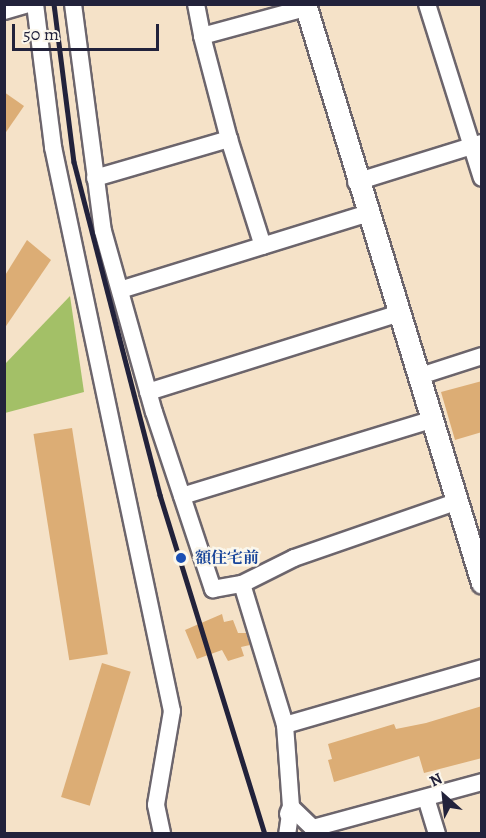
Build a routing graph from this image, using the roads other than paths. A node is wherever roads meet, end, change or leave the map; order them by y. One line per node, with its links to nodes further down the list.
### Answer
1 (28, 4): 7 (street)
2 (35, 4): 31 (street)
3 (73, 4): 11 (street)
4 (196, 4): 8 (street)
5 (427, 4): 10 (street)
6 (305, 6): 8 (street); 13 (street)
7 (4, 11)
8 (202, 36): 9 (street)
9 (229, 139): 11 (street); 15 (street)
10 (476, 144): 12 (street); 13 (street)
11 (96, 178): 16 (street)
12 (482, 178)
13 (356, 182): 14 (street)
14 (366, 214): 15 (street); 17 (street)
15 (263, 246): 16 (street)
16 (120, 290): 20 (street)
17 (397, 314): 19 (street); 20 (street)
18 (482, 356): 19 (street)
19 (417, 377): 21 (street)
20 (148, 392): 22 (street)
21 (430, 420): 22 (street); 23 (street)
22 (182, 496): 25 (street)
23 (456, 502): 24 (street); 25 (street)
24 (482, 583)
25 (242, 584): 27 (street)
26 (482, 668): 27 (street)
27 (285, 725): 30 (street)
28 (482, 782): 29 (street)
29 (426, 798): 30 (street); 34 (street)
30 (291, 807): 32 (street); 33 (street)
31 (162, 834)
32 (277, 834)
33 (287, 834)
34 (437, 834)

